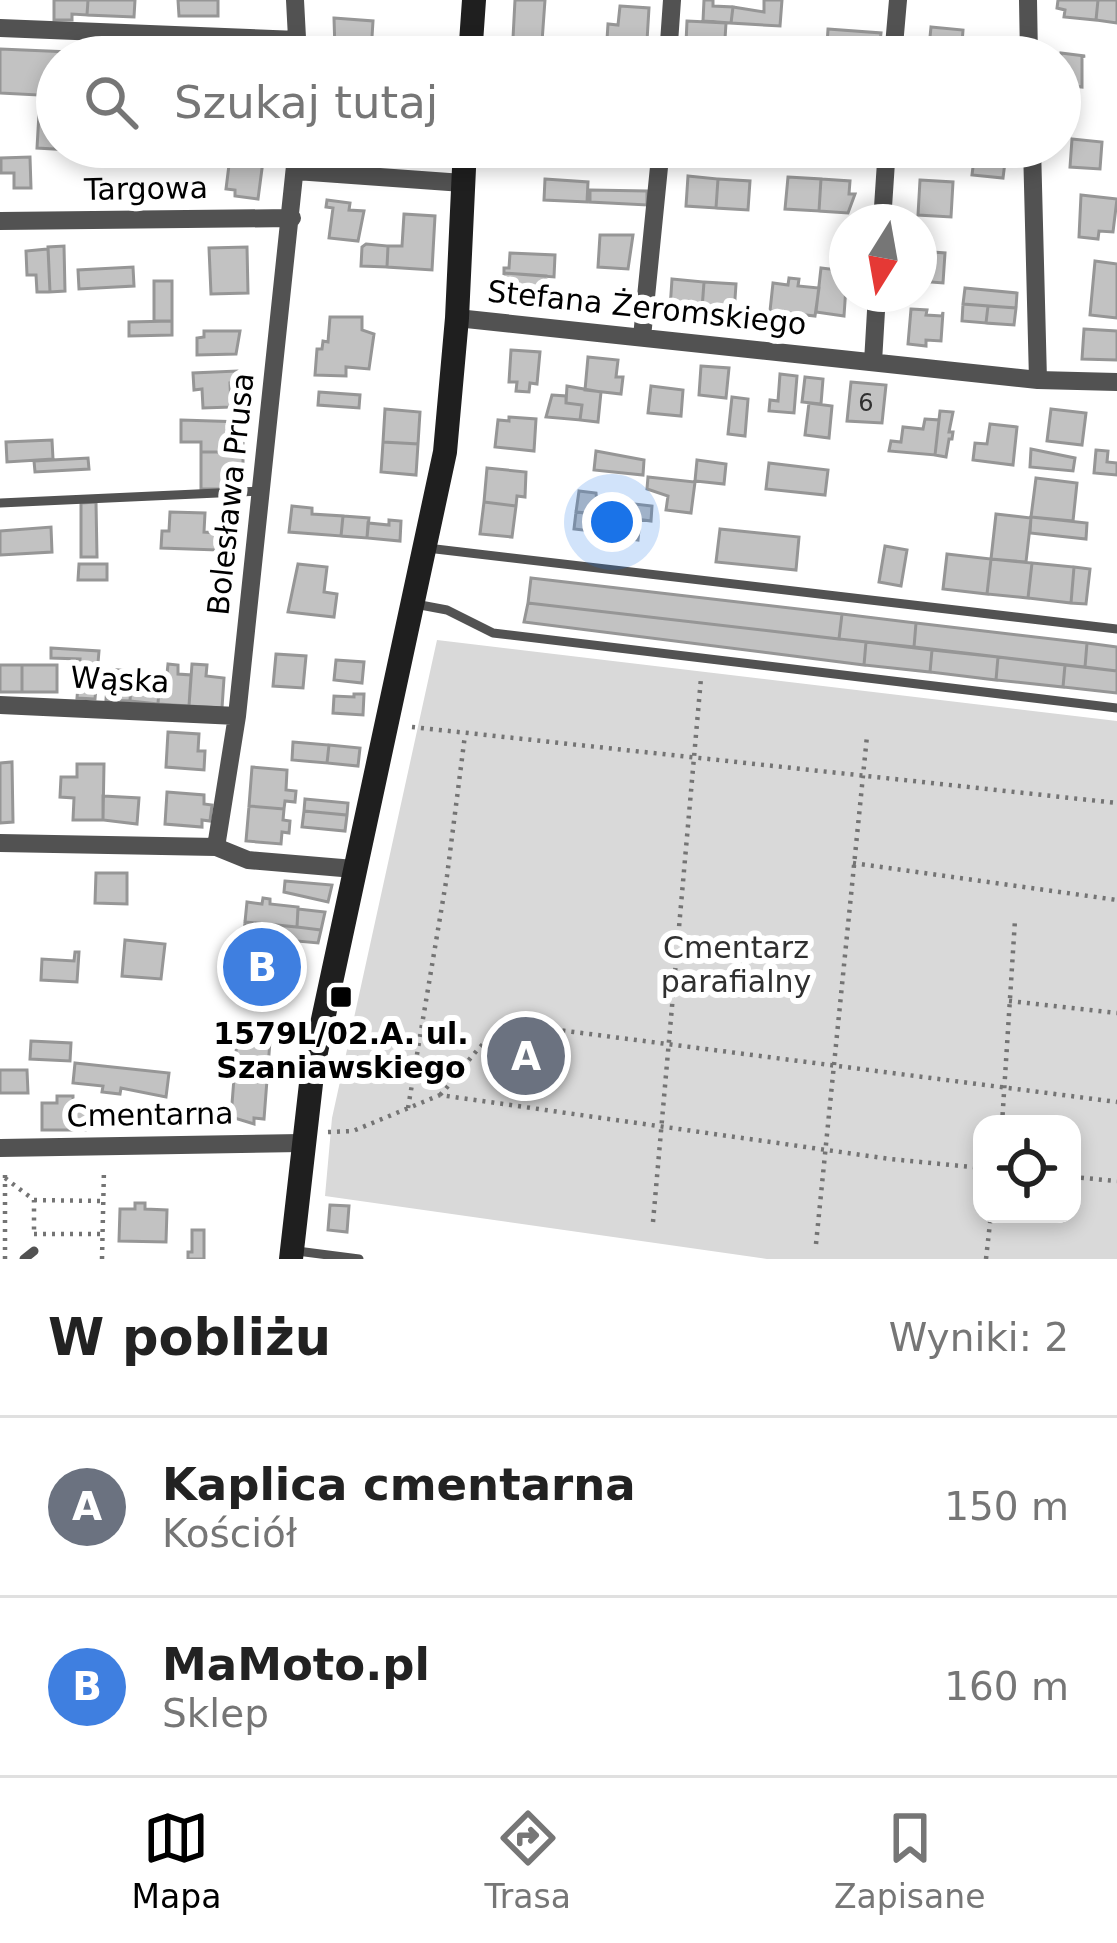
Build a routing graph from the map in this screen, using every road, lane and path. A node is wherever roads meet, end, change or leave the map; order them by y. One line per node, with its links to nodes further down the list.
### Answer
1 (295, 0): 8 (street)
2 (474, 0): 9 (street)
3 (672, 0): 10 (street)
4 (898, 0): 11 (street)
5 (1028, 0): 12 (street)
6 (0, 28): 7 (street)
7 (114, 36)
8 (297, 36)
9 (471, 36)
10 (669, 36)
11 (895, 36)
12 (1029, 36)
13 (296, 168): 18 (street, Bolesława Prusa)
14 (464, 168): 19 (street)
15 (659, 168): 25 (street)
16 (885, 168): 20 (street)
17 (1033, 168): 27 (street)
18 (296, 171): 19 (street); 21 (street, Bolesława Prusa)
19 (463, 183): 24 (street)
20 (883, 204)
21 (292, 218): 22 (street, Targowa); 29 (street, Bolesława Prusa)
22 (0, 221)
23 (876, 312): 26 (street)
24 (458, 319): 25 (street, Stefana Żeromskiego); 31 (street)
25 (643, 337): 26 (street, Stefana Żeromskiego)
26 (873, 362): 27 (street, Stefana Żeromskiego)
27 (1038, 380): 28 (street, Stefana Żeromskiego)
28 (1117, 382)
29 (261, 491): 30 (lane); 37 (street, Bolesława Prusa)
30 (0, 503)
31 (428, 548): 32 (street); 33 (lane)
32 (415, 604): 36 (lane); 47 (street)
33 (1117, 628)
34 (700, 678): 41 (path)
35 (0, 705): 37 (street, Wąska)
36 (1117, 708)
37 (237, 716): 45 (street, Bolesława Prusa)
38 (412, 727): 39 (path)
39 (465, 735): 41 (path); 57 (path)
40 (867, 736): 42 (path)
41 (694, 758): 42 (path); 52 (path)
42 (862, 775): 43 (path); 46 (path)
43 (1117, 802)
44 (0, 843): 45 (street)
45 (216, 848): 47 (street)
46 (853, 863): 48 (path); 53 (path)
47 (354, 869): 61 (street)
48 (1117, 900)
49 (1015, 920): 50 (path)
50 (1009, 1001): 51 (path); 54 (path)
51 (1117, 1013)
52 (668, 1044): 53 (path); 55 (path); 59 (path)
53 (834, 1065): 54 (path); 62 (path)
54 (1006, 1088): 56 (path); 58 (path)
55 (440, 1095): 57 (path); 59 (path)
56 (1117, 1102)
57 (409, 1108): 60 (path)
58 (1003, 1115)
59 (660, 1124): 62 (path); 71 (path)
60 (331, 1132)
61 (301, 1143): 63 (street, Cmentarna); 77 (street)
62 (826, 1149): 65 (path); 75 (path)
63 (3, 1153): 66 (path)
64 (104, 1158): 70 (path)
65 (973, 1167)
66 (5, 1178): 69 (path); 78 (path)
67 (1081, 1178): 68 (path)
68 (1117, 1181)
69 (34, 1200): 70 (path); 73 (path)
70 (104, 1201): 74 (path)
71 (652, 1222)
72 (990, 1223): 81 (path)
73 (34, 1234): 74 (path); 76 (path)
74 (104, 1234): 79 (path)
75 (816, 1244)
76 (29, 1255)
77 (291, 1255): 80 (lane)
78 (4, 1259)
79 (102, 1259)
80 (358, 1259)
81 (986, 1259)

